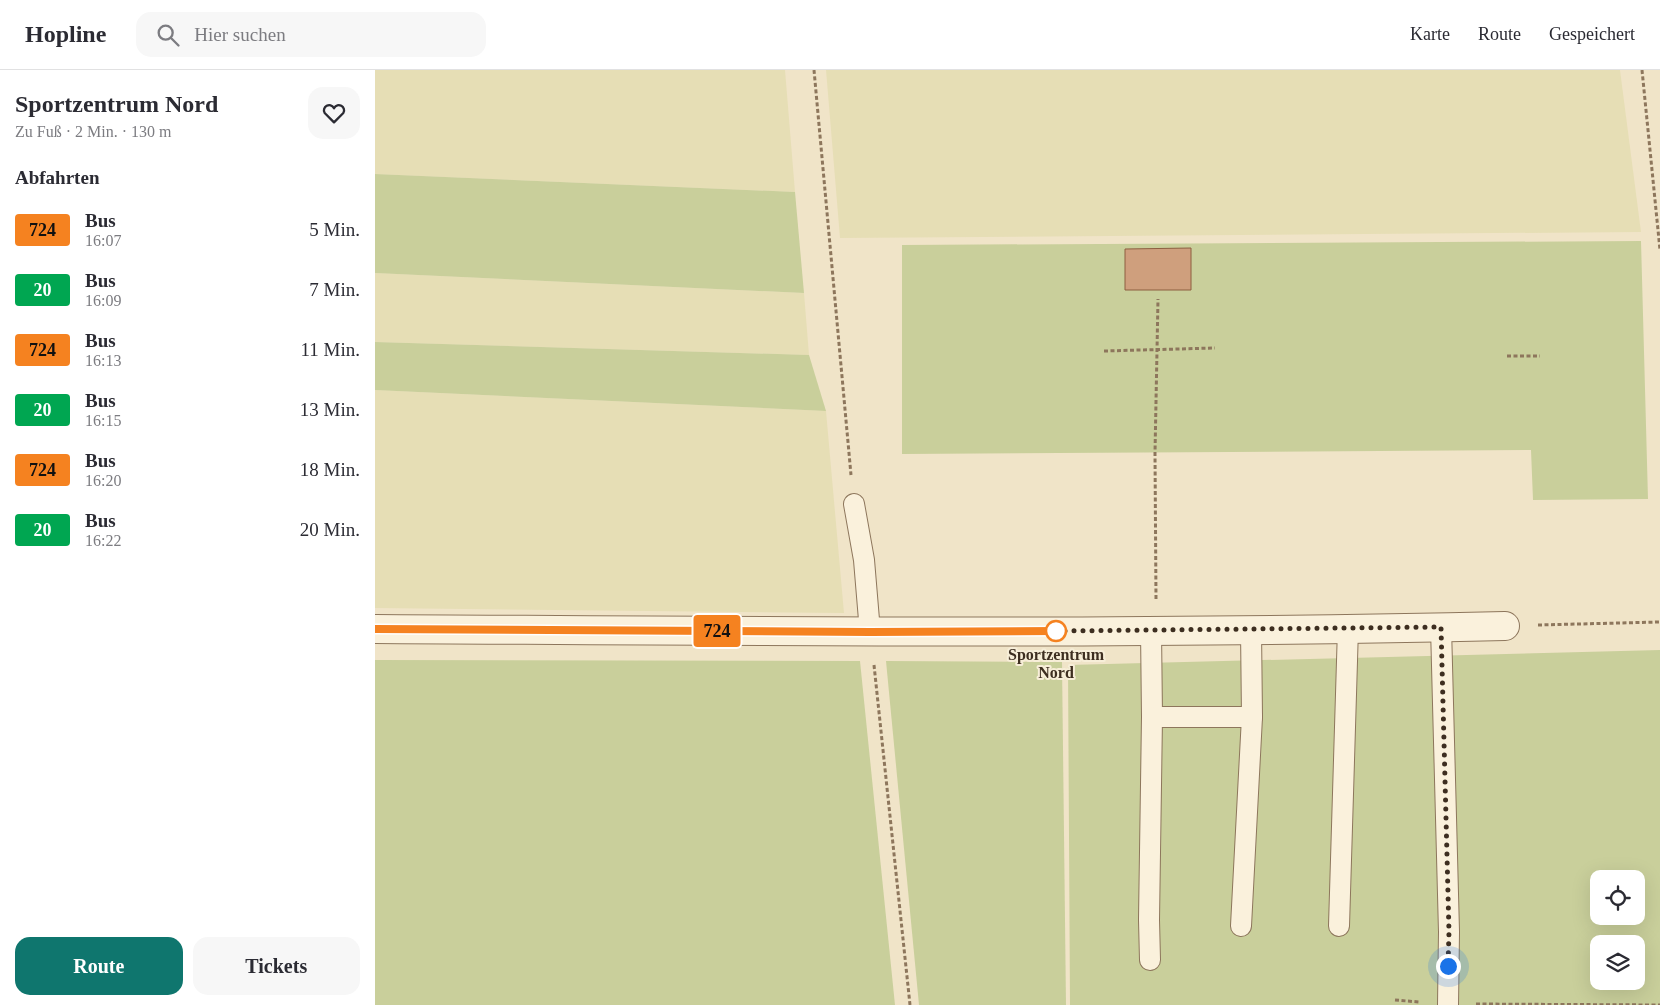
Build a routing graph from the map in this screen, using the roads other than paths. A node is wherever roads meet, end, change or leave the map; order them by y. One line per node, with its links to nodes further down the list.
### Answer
1 (854, 504): 8 (lane)
2 (1505, 626): 3 (street)
3 (1441, 627): 4 (street); 14 (lane)
4 (1348, 628): 7 (street); 12 (lane)
5 (375, 629): 8 (street)
6 (1154, 630): 7 (street); 8 (street); 9 (lane)
7 (1251, 630): 10 (lane)
8 (870, 632)
9 (1152, 717): 10 (lane); 13 (lane)
10 (1252, 717): 11 (lane)
11 (1241, 926)
12 (1339, 926)
13 (1150, 960)
14 (1448, 1005)

